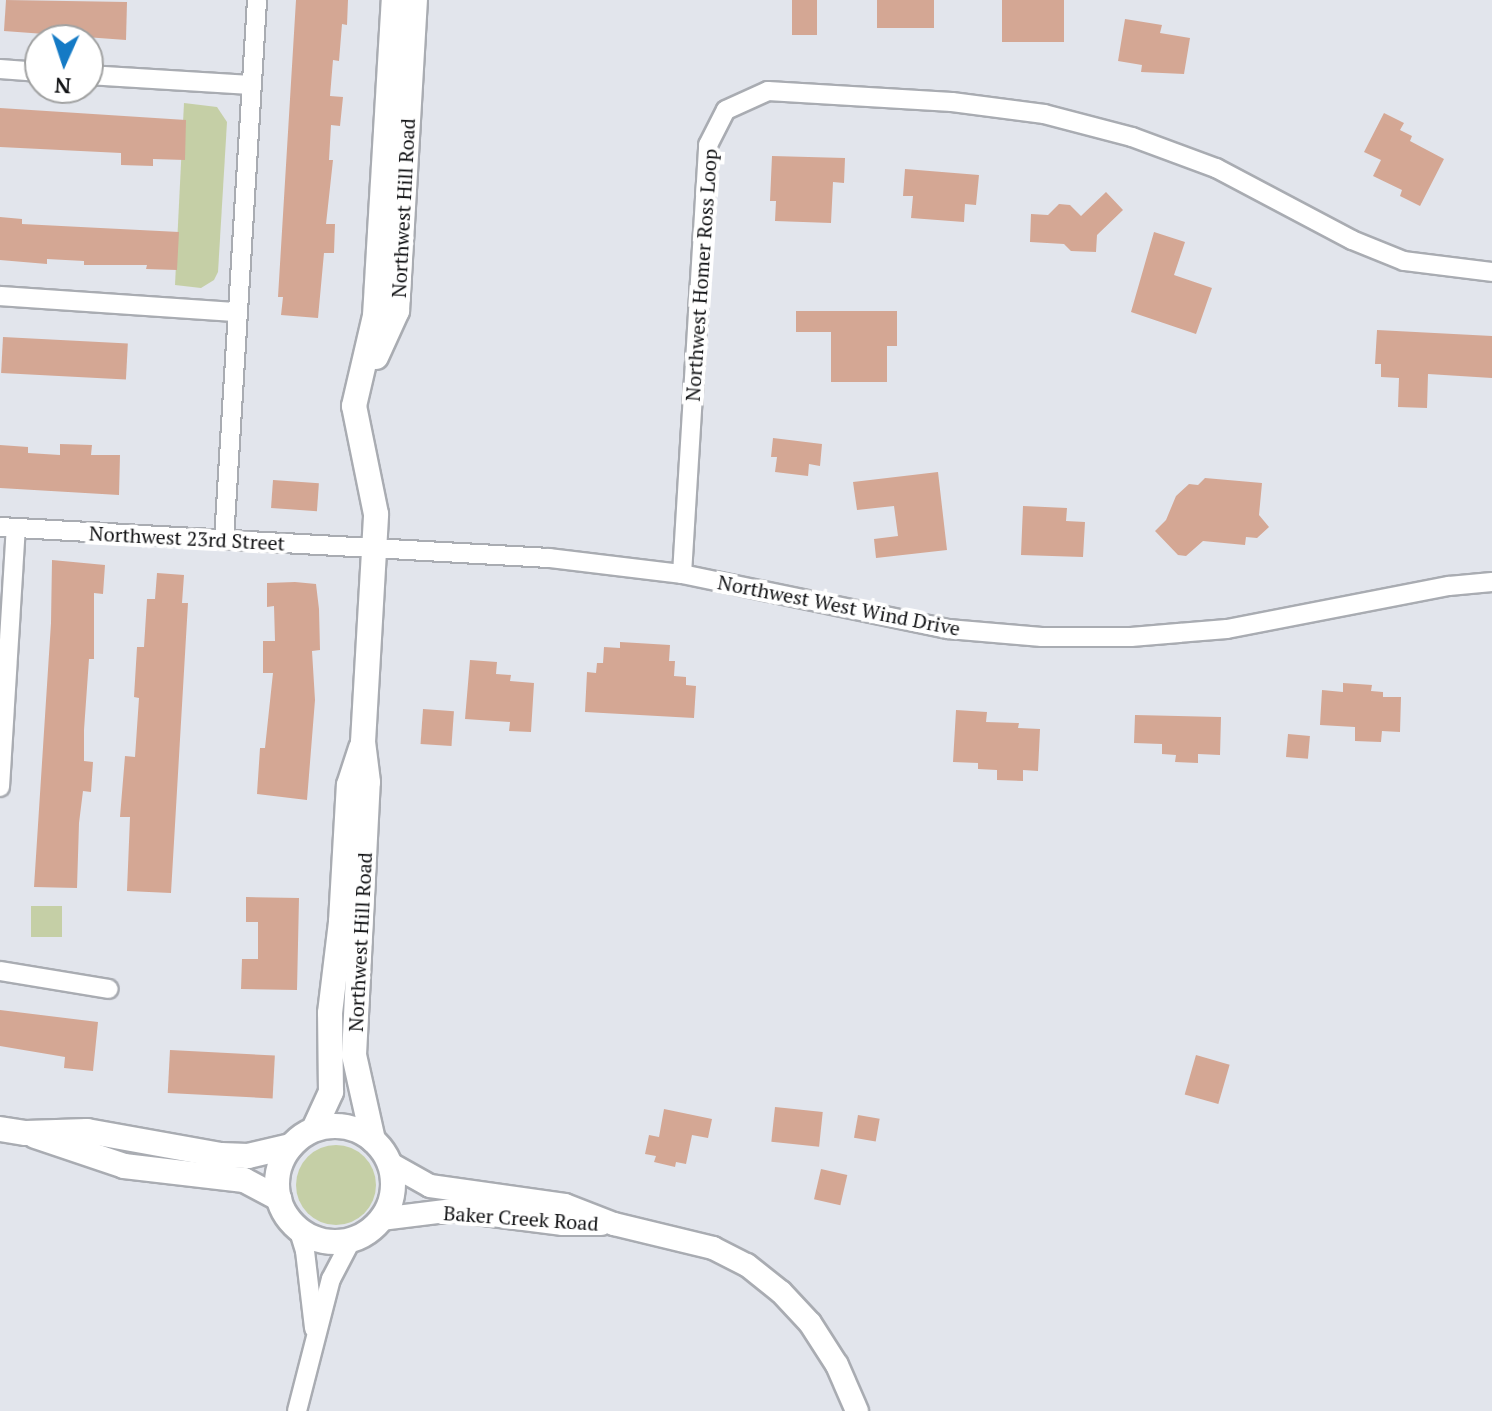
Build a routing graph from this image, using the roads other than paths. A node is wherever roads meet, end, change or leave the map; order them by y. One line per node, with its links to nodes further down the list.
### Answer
1 (257, 0): 7 (street)
2 (394, 0): 11 (main road, Northwest Hill Road)
3 (415, 0): 11 (main road, Northwest Hill Road)
4 (0, 69): 5 (street)
5 (24, 71)
6 (104, 76): 7 (street)
7 (251, 85): 10 (street)
8 (1492, 272): 15 (street, Northwest Homer Ross Loop)
9 (0, 296): 10 (street)
10 (236, 312): 13 (street)
11 (354, 406): 14 (main road, Northwest Hill Road)
12 (8, 527): 13 (street, Northwest 23rd Street); 18 (street)
13 (224, 540): 14 (street, Northwest 23rd Street)
14 (375, 548): 15 (street, Northwest West Wind Drive); 17 (main road, Northwest Hill Road)
15 (682, 574): 16 (street, Northwest West Wind Drive)
16 (1492, 582)
17 (363, 742): 22 (main road, Northwest Hill Road); 24 (main road, Northwest Hill Road)
18 (0, 787)
19 (0, 971): 20 (street)
20 (109, 989)
21 (0, 1129): 23 (main road)
22 (314, 1129): 24 (main road); 25 (main road)
23 (26, 1133): 25 (main road); 27 (main road)
24 (373, 1140): 26 (main road)
25 (291, 1146): 27 (main road)
26 (389, 1163): 28 (main road); 29 (street, Baker Creek Road)
27 (279, 1199): 30 (main road)
28 (381, 1219): 29 (street, Baker Creek Road); 31 (main road)
29 (614, 1224): 34 (street, Baker Creek Road)
30 (298, 1228): 31 (main road); 32 (street)
31 (352, 1239): 32 (street)
32 (314, 1337): 33 (street)
33 (297, 1411)
34 (857, 1411)

